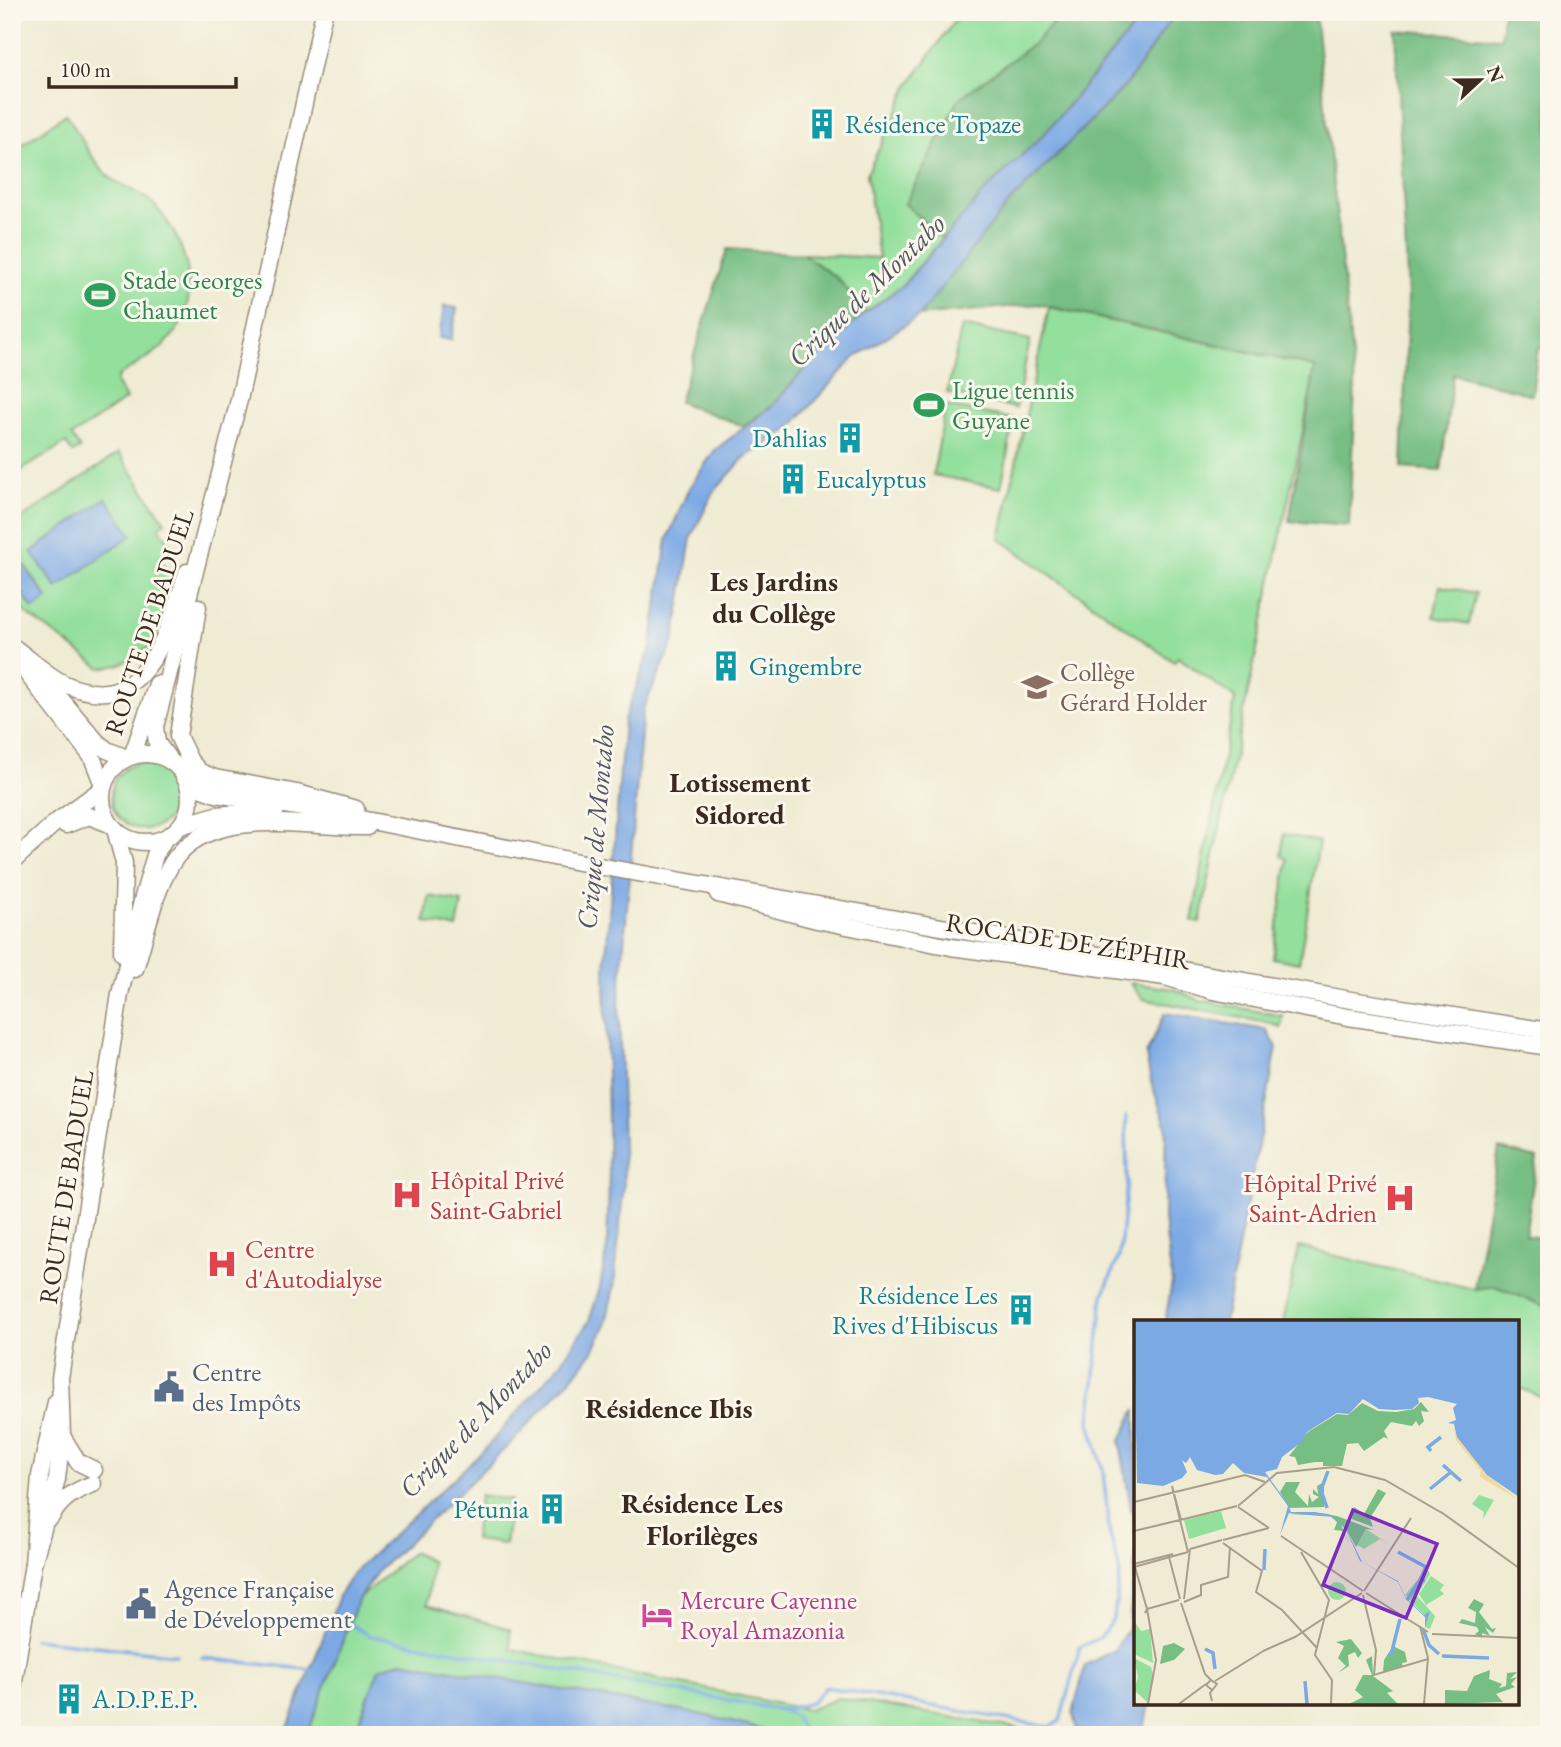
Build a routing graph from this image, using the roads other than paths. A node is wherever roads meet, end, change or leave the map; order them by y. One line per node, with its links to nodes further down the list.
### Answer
1 (324, 12): 2 (main road, ROUTE DE BADUEL)
2 (212, 504): 3 (main road); 4 (main road, ROUTE DE BADUEL); 5 (main road, ROUTE DE BADUEL); 10 (main road)
3 (14, 655): 4 (main road); 7 (main road)
4 (130, 757): 5 (main road); 7 (main road)
5 (171, 762): 6 (main road)
6 (184, 777): 8 (main road, ROCADE DE ZÉPHIR); 9 (main road)
7 (103, 787): 11 (main road); 13 (main road)
8 (310, 809): 9 (main road, ROCADE DE ZÉPHIR); 10 (main road, ROCADE DE ZÉPHIR)
9 (180, 826): 12 (main road)
10 (397, 826): 14 (main road, ROCADE DE ZÉPHIR); 16 (main road)
11 (112, 827): 12 (main road); 13 (main road); 15 (main road, ROUTE DE BADUEL)
12 (165, 838): 15 (main road, ROUTE DE BADUEL)
13 (12, 863)
14 (666, 877): 17 (main road, ROCADE DE ZÉPHIR); 18 (main road, ROCADE DE ZÉPHIR)
15 (120, 994): 16 (main road, ROUTE DE BADUEL)
16 (114, 1028): 19 (main road, ROUTE DE BADUEL)
17 (1549, 1031)
18 (1549, 1047)
19 (60, 1388): 20 (main road, ROUTE DE BADUEL); 22 (main road, ROUTE DE BADUEL)
20 (62, 1436): 21 (main road, ROUTE DE BADUEL); 21 (main road)
21 (46, 1525): 22 (main road, ROUTE DE BADUEL)
22 (33, 1564): 23 (main road, ROUTE DE BADUEL)
23 (12, 1693)

